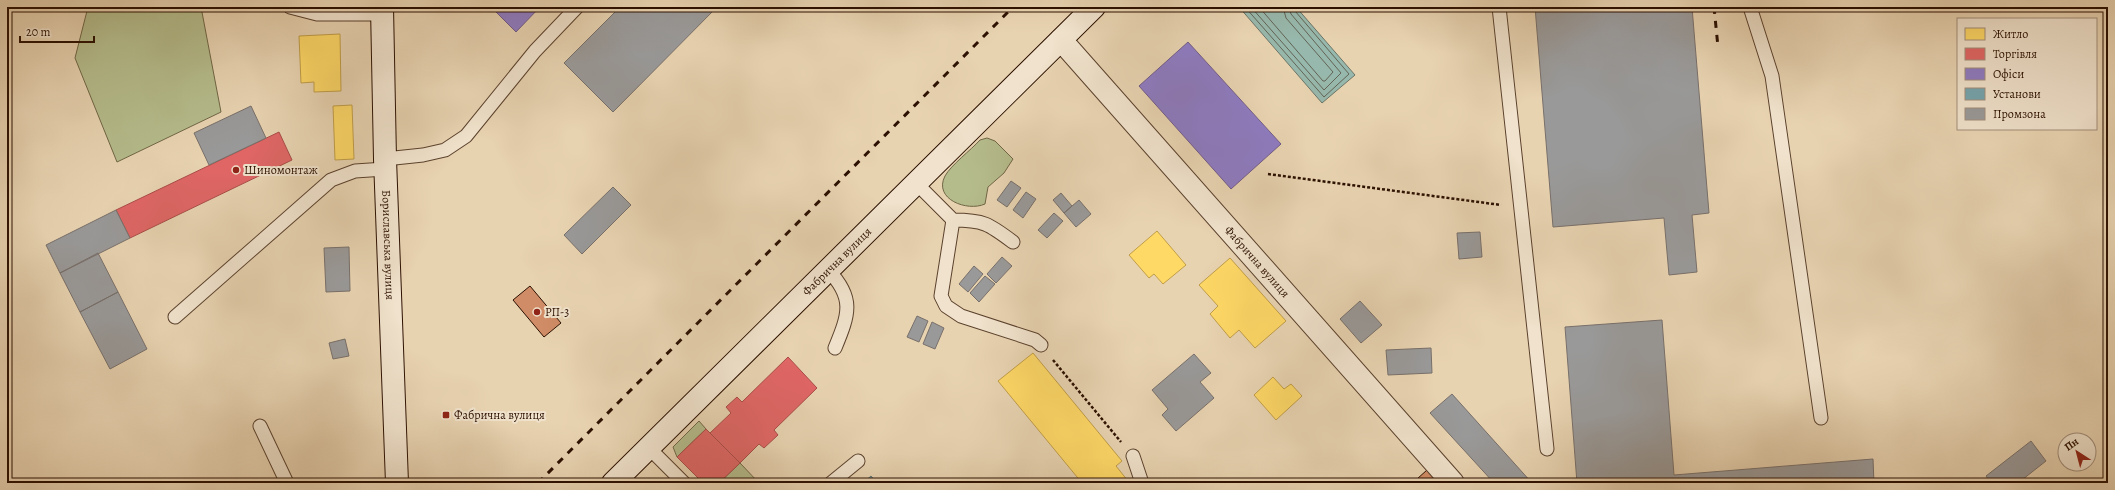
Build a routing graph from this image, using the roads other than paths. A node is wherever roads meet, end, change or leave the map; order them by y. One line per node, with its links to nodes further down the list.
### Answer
1 (290, 7): 6 (lane)
2 (577, 7): 8 (lane)
3 (1094, 7): 7 (street, Фабрична вулиця)
4 (1499, 7): 19 (lane)
5 (1750, 7): 16 (lane)
6 (382, 10): 8 (street, Бориславська вулиця)
7 (1061, 40): 9 (street, Фабрична вулиця); 28 (street, Фабрична вулиця)
8 (385, 164): 13 (lane); 23 (street, Бориславська вулиця)
9 (915, 182): 10 (lane); 12 (street, Фабрична вулиця)
10 (953, 220): 11 (lane); 14 (lane)
11 (1013, 242)
12 (828, 270): 15 (lane); 18 (street, Фабрична вулиця)
13 (175, 317)
14 (1041, 345)
15 (835, 348)
16 (1821, 418)
17 (260, 426): 22 (lane)
18 (648, 447): 24 (street, Фабрична вулиця); 25 (lane)
19 (1547, 450)
20 (1133, 456): 27 (lane)
21 (858, 461): 26 (lane)
22 (287, 483)
23 (397, 483)
24 (613, 483)
25 (684, 483)
26 (831, 483)
27 (1142, 483)
28 (1453, 483)

